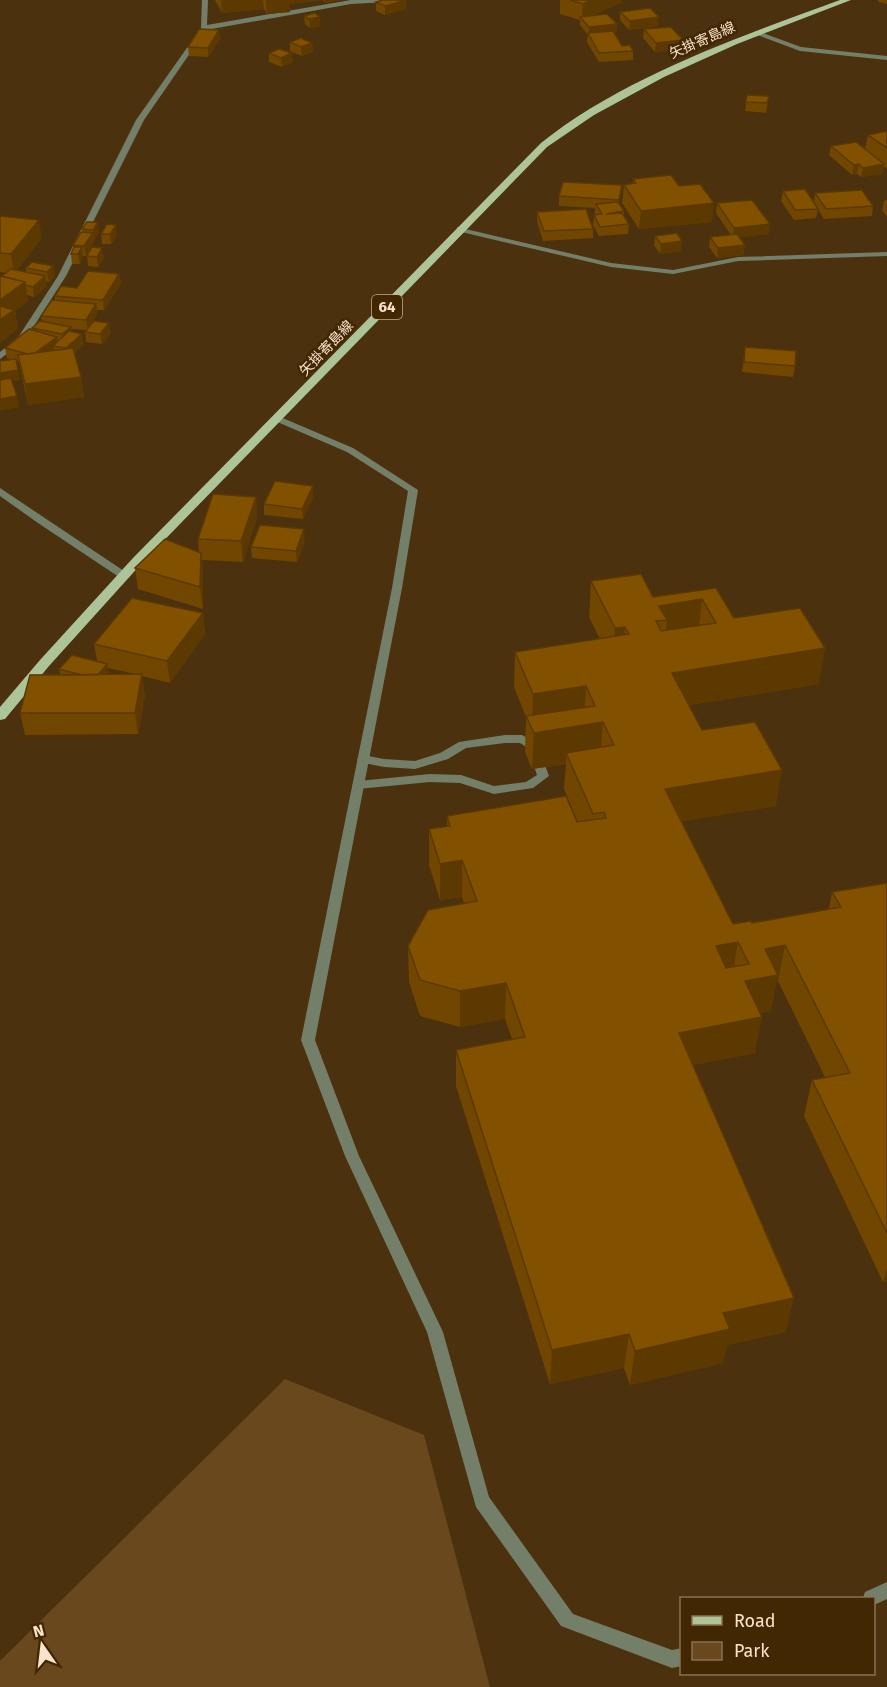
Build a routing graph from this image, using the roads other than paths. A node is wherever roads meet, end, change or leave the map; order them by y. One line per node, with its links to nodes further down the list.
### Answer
1 (205, 0): 4 (street)
2 (387, 0): 4 (street)
3 (847, 0): 5 (main road, 矢掛寄島線 / 64)
4 (204, 28): 9 (street)
5 (757, 33): 6 (street); 7 (main road, 矢掛寄島線 / 64)
6 (887, 58)
7 (460, 229): 8 (street); 10 (main road, 矢掛寄島線 / 64)
8 (887, 254)
9 (0, 357)
10 (278, 419): 12 (main road, 矢掛寄島線 / 64); 14 (street)
11 (0, 491): 12 (street)
12 (123, 575): 13 (main road, 矢掛寄島線 / 64)
13 (0, 716)
14 (363, 759): 15 (street); 15 (street)
15 (358, 785): 16 (street)
16 (680, 1657)

